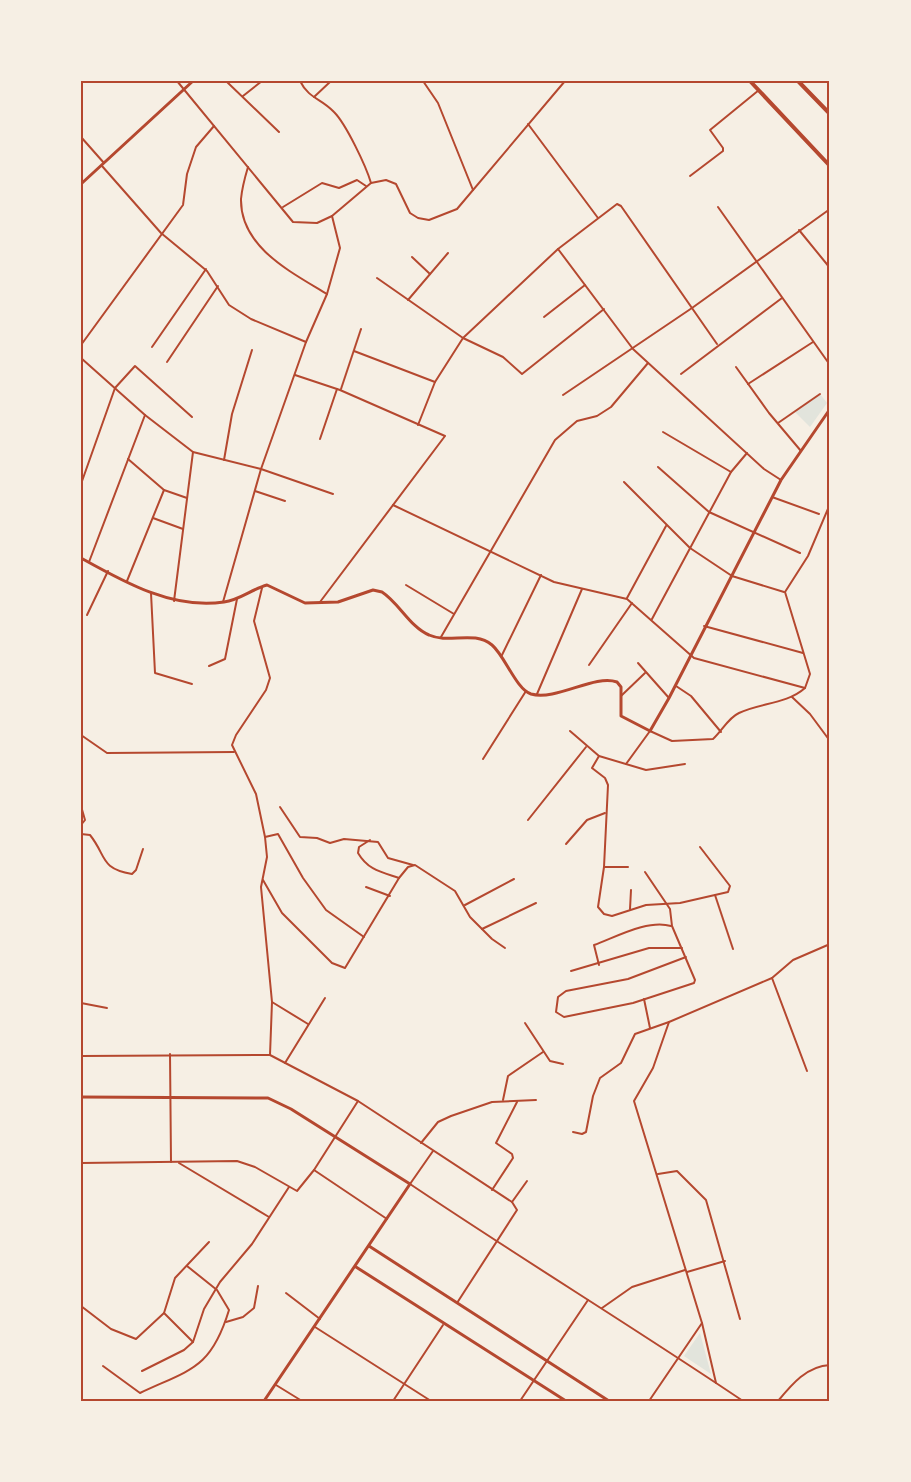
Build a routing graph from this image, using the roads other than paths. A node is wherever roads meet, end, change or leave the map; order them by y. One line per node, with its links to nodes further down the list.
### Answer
1 (177, 81): 11 (street)
2 (193, 81): 11 (street)
3 (226, 81): 13 (street)
4 (262, 81): 13 (street)
5 (300, 81): 14 (street)
6 (332, 81): 14 (street)
7 (423, 81): 27 (street)
8 (565, 81): 16 (street)
9 (750, 81): 12 (main road)
10 (798, 81): 15 (main road)
11 (183, 90): 17 (street); 20 (street)
12 (759, 90): 22 (main road); 23 (street)
13 (243, 97): 18 (street)
14 (313, 98): 24 (street)
15 (830, 114)
16 (528, 124): 27 (street); 32 (street)
17 (214, 126): 21 (street); 34 (street)
18 (279, 132)
19 (81, 138): 20 (street)
20 (103, 165): 25 (street); 34 (street)
21 (248, 166): 28 (street); 45 (street)
22 (830, 166)
23 (690, 176)
24 (371, 183): 26 (street); 27 (street)
25 (81, 184)
26 (366, 186): 28 (street); 31 (street)
27 (472, 190)
28 (283, 207): 31 (street)
29 (718, 207): 38 (street)
30 (830, 209): 33 (street)
31 (332, 216): 45 (street)
32 (598, 218): 35 (street); 48 (street)
33 (799, 230): 38 (street); 39 (street)
34 (160, 233): 40 (street); 55 (street)
35 (558, 249): 43 (street); 52 (street)
36 (448, 253): 41 (street)
37 (412, 257): 41 (street)
38 (757, 261): 46 (street); 48 (street)
39 (830, 268)
40 (206, 270): 44 (street); 57 (street)
41 (430, 274): 47 (street)
42 (377, 278): 47 (street)
43 (585, 285): 49 (street); 50 (street)
44 (218, 286): 53 (street); 62 (street)
45 (327, 294): 53 (street)
46 (782, 298): 54 (street); 56 (street)
47 (408, 300): 52 (street)
48 (692, 308): 56 (street); 58 (street)
49 (604, 309): 52 (street); 58 (street)
50 (544, 317)
51 (361, 329): 60 (street)
52 (463, 338): 68 (street)
53 (306, 342): 67 (street)
54 (813, 342): 64 (street); 69 (street)
55 (81, 345)
56 (717, 345): 66 (street)
57 (152, 347)
58 (633, 349): 63 (street); 73 (street)
59 (252, 350): 85 (street)
60 (354, 351): 68 (street); 71 (street)
61 (81, 358): 70 (street)
62 (167, 362)
63 (648, 363): 83 (street); 107 (street)
64 (830, 365)
65 (736, 367): 69 (street)
66 (681, 374)
67 (296, 375): 71 (street); 87 (street)
68 (435, 382): 78 (street)
69 (748, 384): 77 (street)
70 (115, 388): 75 (street); 76 (street); 91 (street)
71 (339, 389): 78 (street); 80 (street)
72 (820, 393): 77 (street)
73 (563, 395)
74 (830, 409): 81 (street)
75 (145, 415): 82 (street); 84 (street)
76 (192, 417)
77 (777, 423): 81 (street)
78 (418, 425): 99 (street)
79 (663, 432): 88 (street)
80 (320, 439)
81 (801, 451): 89 (street)
82 (193, 452): 85 (street); 96 (street)
83 (747, 453): 88 (street); 89 (street)
84 (128, 459): 92 (street); 110 (street)
85 (224, 460): 87 (street)
86 (658, 467): 100 (street)
87 (261, 469): 93 (street); 94 (street)
88 (731, 472): 100 (street)
89 (781, 480): 95 (street)
90 (624, 482): 103 (street)
91 (81, 484)
92 (164, 490): 96 (street); 102 (street)
93 (255, 491): 97 (street); 123 (street)
94 (333, 494)
95 (772, 497): 101 (street); 105 (street)
96 (188, 498): 104 (street)
97 (285, 501)
98 (830, 504): 118 (street)
99 (393, 505): 107 (street); 124 (street)
100 (710, 512): 105 (street); 106 (street)
101 (819, 514)
102 (153, 518): 104 (street); 114 (street)
103 (666, 526): 106 (street); 121 (street)
104 (183, 529): 122 (street)
105 (753, 533): 108 (street); 113 (street)
106 (690, 548): 113 (street); 128 (street)
107 (492, 551): 112 (street); 126 (street)
108 (800, 553)
109 (81, 558): 110 (street)
110 (89, 562): 111 (street)
111 (108, 571): 114 (street); 127 (street)
112 (541, 576): 117 (street); 133 (street)
113 (732, 576): 118 (street); 129 (street)
114 (127, 581): 119 (street)
115 (406, 585): 126 (street)
116 (262, 586): 120 (street); 124 (street); 152 (street)
117 (582, 589): 121 (street); 142 (street)
118 (785, 592): 131 (street)
119 (151, 593): 122 (street); 138 (street)
120 (237, 599): 123 (street); 136 (street)
121 (627, 599): 125 (street)
122 (174, 601): 123 (street)
123 (223, 602)
124 (320, 602): 130 (street)
125 (632, 603): 128 (street); 135 (street)
126 (454, 614): 130 (street)
127 (87, 615)
128 (652, 619): 132 (street)
129 (704, 626): 131 (street); 132 (street)
130 (441, 637): 133 (street)
131 (804, 653): 140 (street)
132 (691, 654): 139 (street); 140 (street)
133 (502, 655): 141 (street)
134 (638, 663): 137 (street)
135 (589, 665)
136 (209, 666)
137 (645, 672): 143 (street); 145 (street)
138 (192, 684)
139 (676, 686): 145 (street); 148 (street)
140 (805, 688): 144 (street)
141 (526, 691): 142 (street); 154 (street)
142 (537, 694): 143 (street)
143 (621, 696): 147 (street)
144 (792, 697): 148 (street); 150 (street)
145 (669, 699): 147 (street)
146 (570, 731): 151 (street)
147 (650, 731): 148 (street); 155 (street)
148 (721, 732)
149 (81, 735): 152 (street)
150 (830, 741)
151 (586, 747): 153 (street); 160 (street)
152 (234, 752): 163 (street)
153 (599, 756): 155 (street); 159 (street)
154 (483, 759)
155 (626, 764): 156 (street)
156 (684, 764)
157 (81, 806): 161 (street)
158 (280, 807): 164 (street)
159 (605, 813): 165 (street); 169 (street)
160 (528, 820)
161 (81, 825)
162 (81, 834): 167 (street)
163 (265, 837): 174 (street); 185 (street)
164 (370, 840): 168 (street); 172 (street)
165 (566, 844)
166 (700, 847): 178 (street)
167 (143, 849)
168 (415, 866): 172 (street); 181 (street)
169 (604, 867): 170 (street); 182 (street)
170 (628, 867)
171 (645, 872): 180 (street)
172 (399, 878): 177 (street)
173 (514, 879): 181 (street)
174 (263, 880): 185 (street); 196 (street)
175 (366, 887): 177 (street)
176 (631, 890): 182 (street)
177 (390, 896): 185 (street)
178 (715, 896): 180 (street); 189 (street)
179 (536, 903): 184 (street)
180 (664, 903): 182 (street); 183 (street)
181 (465, 905): 184 (street)
182 (630, 909)
183 (672, 926): 188 (street); 191 (street)
184 (482, 929): 187 (street)
185 (365, 938)
186 (830, 944): 193 (street)
187 (505, 948)
188 (682, 948): 190 (street); 191 (street)
189 (733, 949)
190 (686, 957): 195 (street); 195 (street)
191 (599, 965): 192 (street)
192 (571, 971)
193 (772, 978): 199 (street); 209 (street)
194 (325, 998): 201 (street)
195 (644, 999): 202 (street)
196 (272, 1002): 201 (street); 205 (street)
197 (81, 1003): 198 (street)
198 (107, 1008)
199 (669, 1022): 202 (street); 224 (street)
200 (525, 1023): 203 (street)
201 (308, 1024): 207 (street)
202 (650, 1028): 216 (street)
203 (543, 1052): 208 (street); 212 (street)
204 (170, 1054): 205 (street); 206 (street); 210 (street)
205 (270, 1055): 207 (street)
206 (81, 1056)
207 (285, 1063): 213 (street)
208 (563, 1064)
209 (807, 1071)
210 (171, 1096): 211 (street); 217 (street); 220 (street)
211 (81, 1097)
212 (503, 1100): 215 (street); 218 (street)
213 (358, 1101): 217 (street); 218 (street)
214 (536, 1101): 215 (street)
215 (517, 1102): 228 (street)
216 (573, 1132)
217 (336, 1137): 223 (street); 226 (street)
218 (421, 1143): 219 (street)
219 (433, 1151): 226 (street); 228 (street)
220 (171, 1162): 221 (street); 222 (street)
221 (81, 1163)
222 (179, 1163): 227 (street); 230 (street)
223 (314, 1170): 227 (street); 231 (street)
224 (658, 1174): 235 (street); 238 (street)
225 (527, 1181): 229 (street)
226 (410, 1184): 231 (street); 233 (street)
227 (289, 1187): 230 (street)
228 (492, 1190): 229 (street)
229 (512, 1202): 233 (street)
230 (269, 1217): 240 (street)
231 (387, 1219): 234 (street)
232 (209, 1242): 236 (street)
233 (497, 1243): 242 (street); 243 (street)
234 (369, 1246): 237 (street); 243 (street)
235 (724, 1261): 238 (street); 248 (street)
236 (187, 1266): 240 (street); 246 (street)
237 (356, 1267): 247 (street); 251 (street)
238 (687, 1271): 245 (street); 250 (street)
239 (258, 1286): 249 (street)
240 (217, 1290): 249 (street); 253 (street)
241 (286, 1293): 247 (street)
242 (588, 1299): 245 (street); 255 (street)
243 (457, 1303): 255 (street)
244 (81, 1306): 246 (street)
245 (602, 1308): 254 (street)
246 (164, 1312): 253 (street)
247 (320, 1319): 252 (street)
248 (740, 1319)
249 (226, 1322): 257 (street)
250 (702, 1323): 254 (street); 261 (street)
251 (443, 1324): 259 (street); 260 (street)
252 (314, 1327): 260 (street); 262 (street)
253 (193, 1342): 258 (street)
254 (678, 1356): 261 (street); 270 (street)
255 (546, 1360): 259 (street); 269 (street)
256 (830, 1365): 272 (street)
257 (103, 1366)
258 (142, 1371)
259 (533, 1380): 267 (street); 268 (street)
260 (405, 1383): 265 (street); 266 (street)
261 (716, 1383): 271 (street)
262 (275, 1384): 263 (street); 264 (street)
263 (264, 1401)
264 (302, 1401)
265 (393, 1401)
266 (431, 1401)
267 (520, 1401)
268 (566, 1401)
269 (609, 1401)
270 (649, 1401)
271 (743, 1401)
272 (778, 1401)

